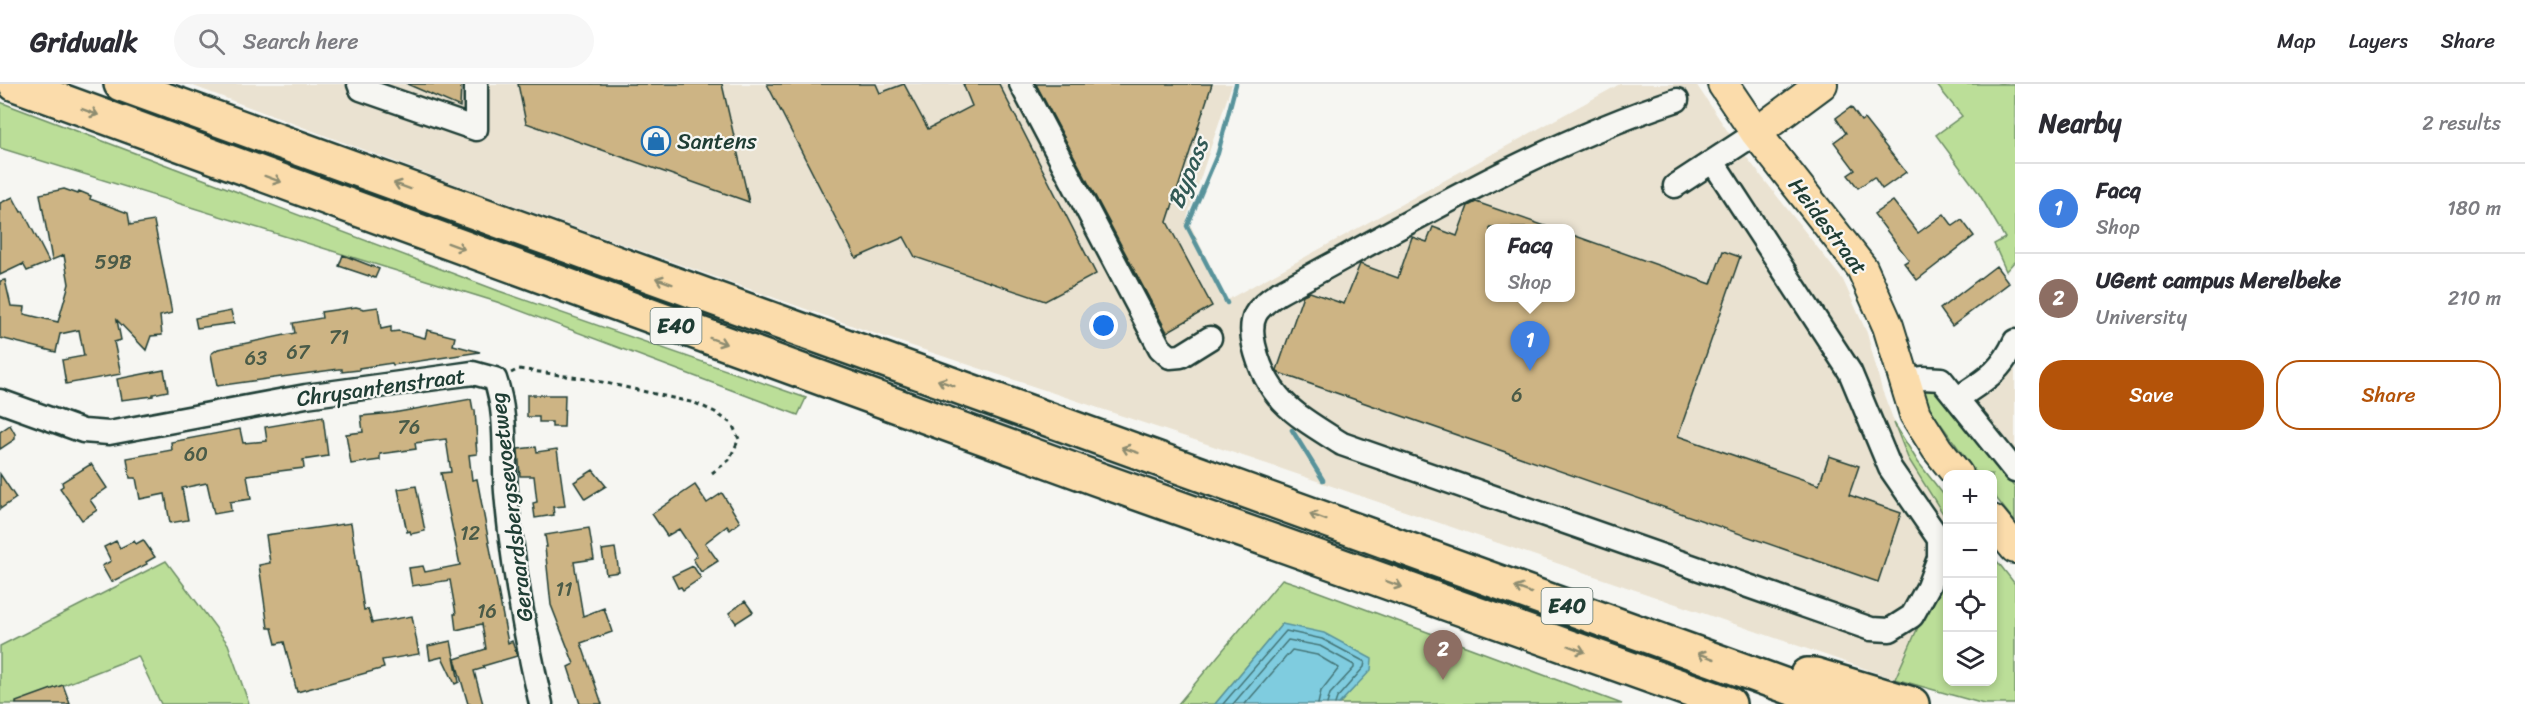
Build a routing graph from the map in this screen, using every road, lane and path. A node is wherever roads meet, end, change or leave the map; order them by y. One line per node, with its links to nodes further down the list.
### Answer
1 (15, 84): 25 (highway, E40, one-way to 25)
2 (121, 84): 23 (highway, E40, one-way to 2)
3 (359, 84): 4 (street)
4 (476, 84)
5 (1021, 84): 12 (street)
6 (1723, 84): 9 (main road, Heidestraat)
7 (1822, 84): 9 (main road)
8 (1677, 100): 10 (street)
9 (1756, 133): 10 (street); 15 (main road, Heidestraat)
10 (1713, 162): 11 (street)
11 (1675, 186)
12 (1210, 338)
13 (2015, 341): 16 (street)
14 (495, 380): 17 (street, Chrysantenstraat); 20 (path, Chrysantenstraat); 24 (street, Geraardsbergsevoetweg)
15 (1904, 384): 16 (street); 18 (main road, Heidestraat)
16 (1958, 398): 19 (street)
17 (0, 401)
18 (1954, 470)
19 (2015, 471)
20 (712, 473)
21 (1995, 524): 22 (main road)
22 (2015, 548)
23 (1761, 676): 26 (highway, E40); 27 (highway)
24 (541, 704)
25 (1729, 704)
26 (1836, 704)
27 (1912, 704)

